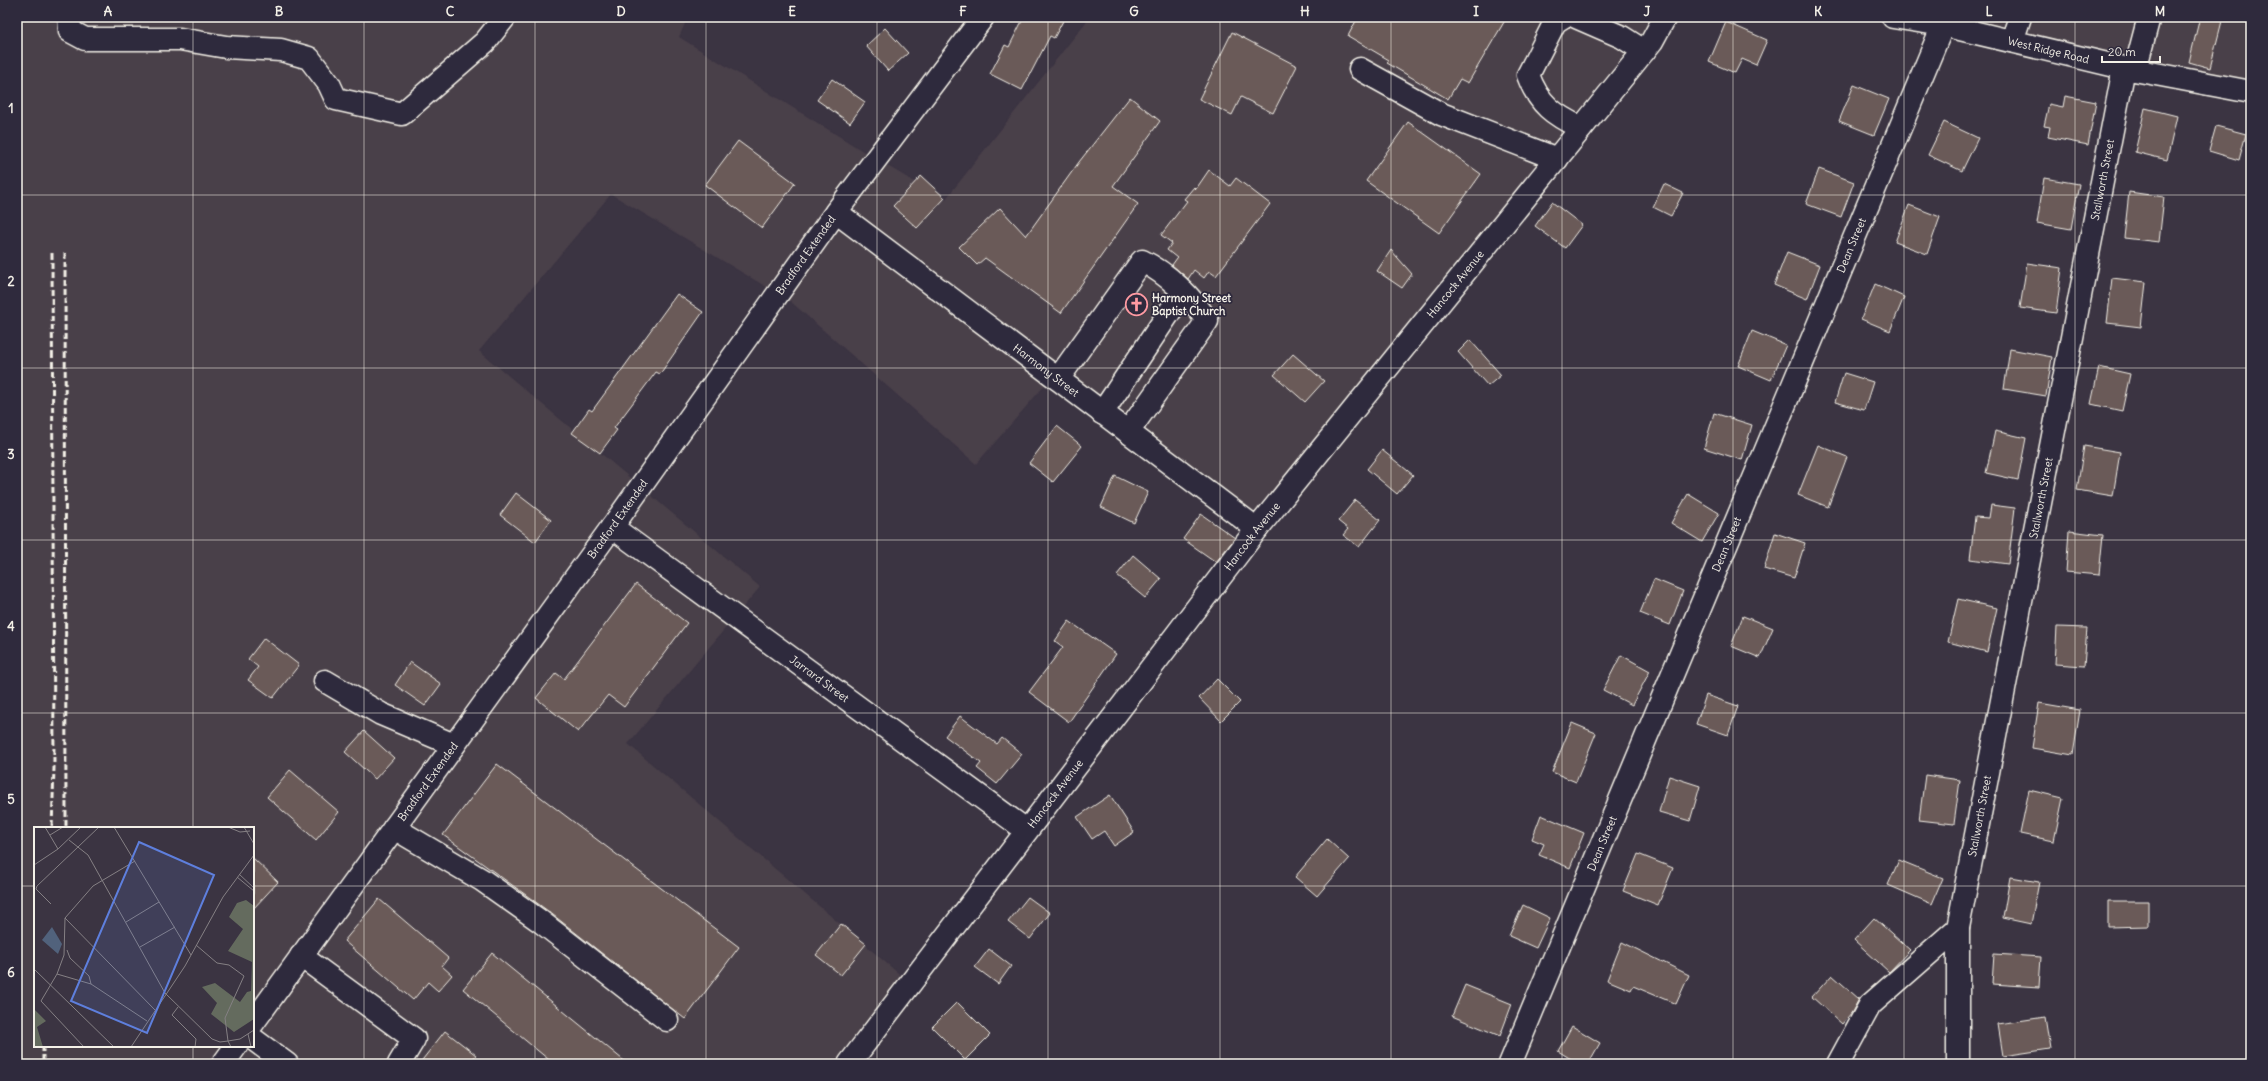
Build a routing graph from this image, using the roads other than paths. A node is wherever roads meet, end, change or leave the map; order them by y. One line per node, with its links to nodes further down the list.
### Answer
1 (69, 17): 2 (street)
2 (505, 17)
3 (983, 17): 18 (street, Bradford Extended)
4 (1563, 17): 16 (street)
5 (1576, 17): 12 (street)
6 (1665, 17): 12 (street, Hancock Avenue)
7 (1892, 17): 10 (street, West Ridge Road)
8 (2020, 17): 11 (street)
9 (2149, 17): 14 (street, Stallworth Street)
10 (1943, 21): 11 (street, West Ridge Road); 39 (street, Dean Street)
11 (2012, 41): 14 (street, West Ridge Road)
12 (1644, 51): 16 (street, Hancock Avenue)
13 (1360, 69): 17 (street)
14 (2130, 69): 15 (street, West Ridge Road); 29 (street, Stallworth Street)
15 (2251, 92)
16 (1581, 128): 17 (street, Hancock Avenue)
17 (1557, 158): 24 (street, Hancock Avenue)
18 (836, 212): 20 (street, Harmony Street); 23 (street, Bradford Extended)
19 (1183, 292): 20 (street); 21 (street); 22 (street)
20 (1058, 380): 21 (street, Harmony Street)
21 (1102, 413): 22 (street, Harmony Street)
22 (1128, 432): 24 (street, Harmony Street)
23 (612, 527): 26 (street, Bradford Extended); 28 (street, Jarrard Street)
24 (1257, 529): 28 (street, Hancock Avenue)
25 (326, 681): 26 (street)
26 (454, 745): 27 (street, Bradford Extended)
27 (394, 828): 30 (street, Bradford Extended); 31 (street)
28 (1026, 830): 38 (street, Hancock Avenue)
29 (1958, 928): 40 (street); 41 (street, Stallworth Street)
30 (301, 956): 32 (street, Bradford Extended); 37 (street)
31 (667, 1020)
32 (254, 1021)
33 (254, 1040): 36 (street)
34 (235, 1047): 35 (street)
35 (223, 1064)
36 (287, 1064)
37 (399, 1064)
38 (849, 1064)
39 (1510, 1064)
40 (1838, 1064)
41 (1958, 1064)

